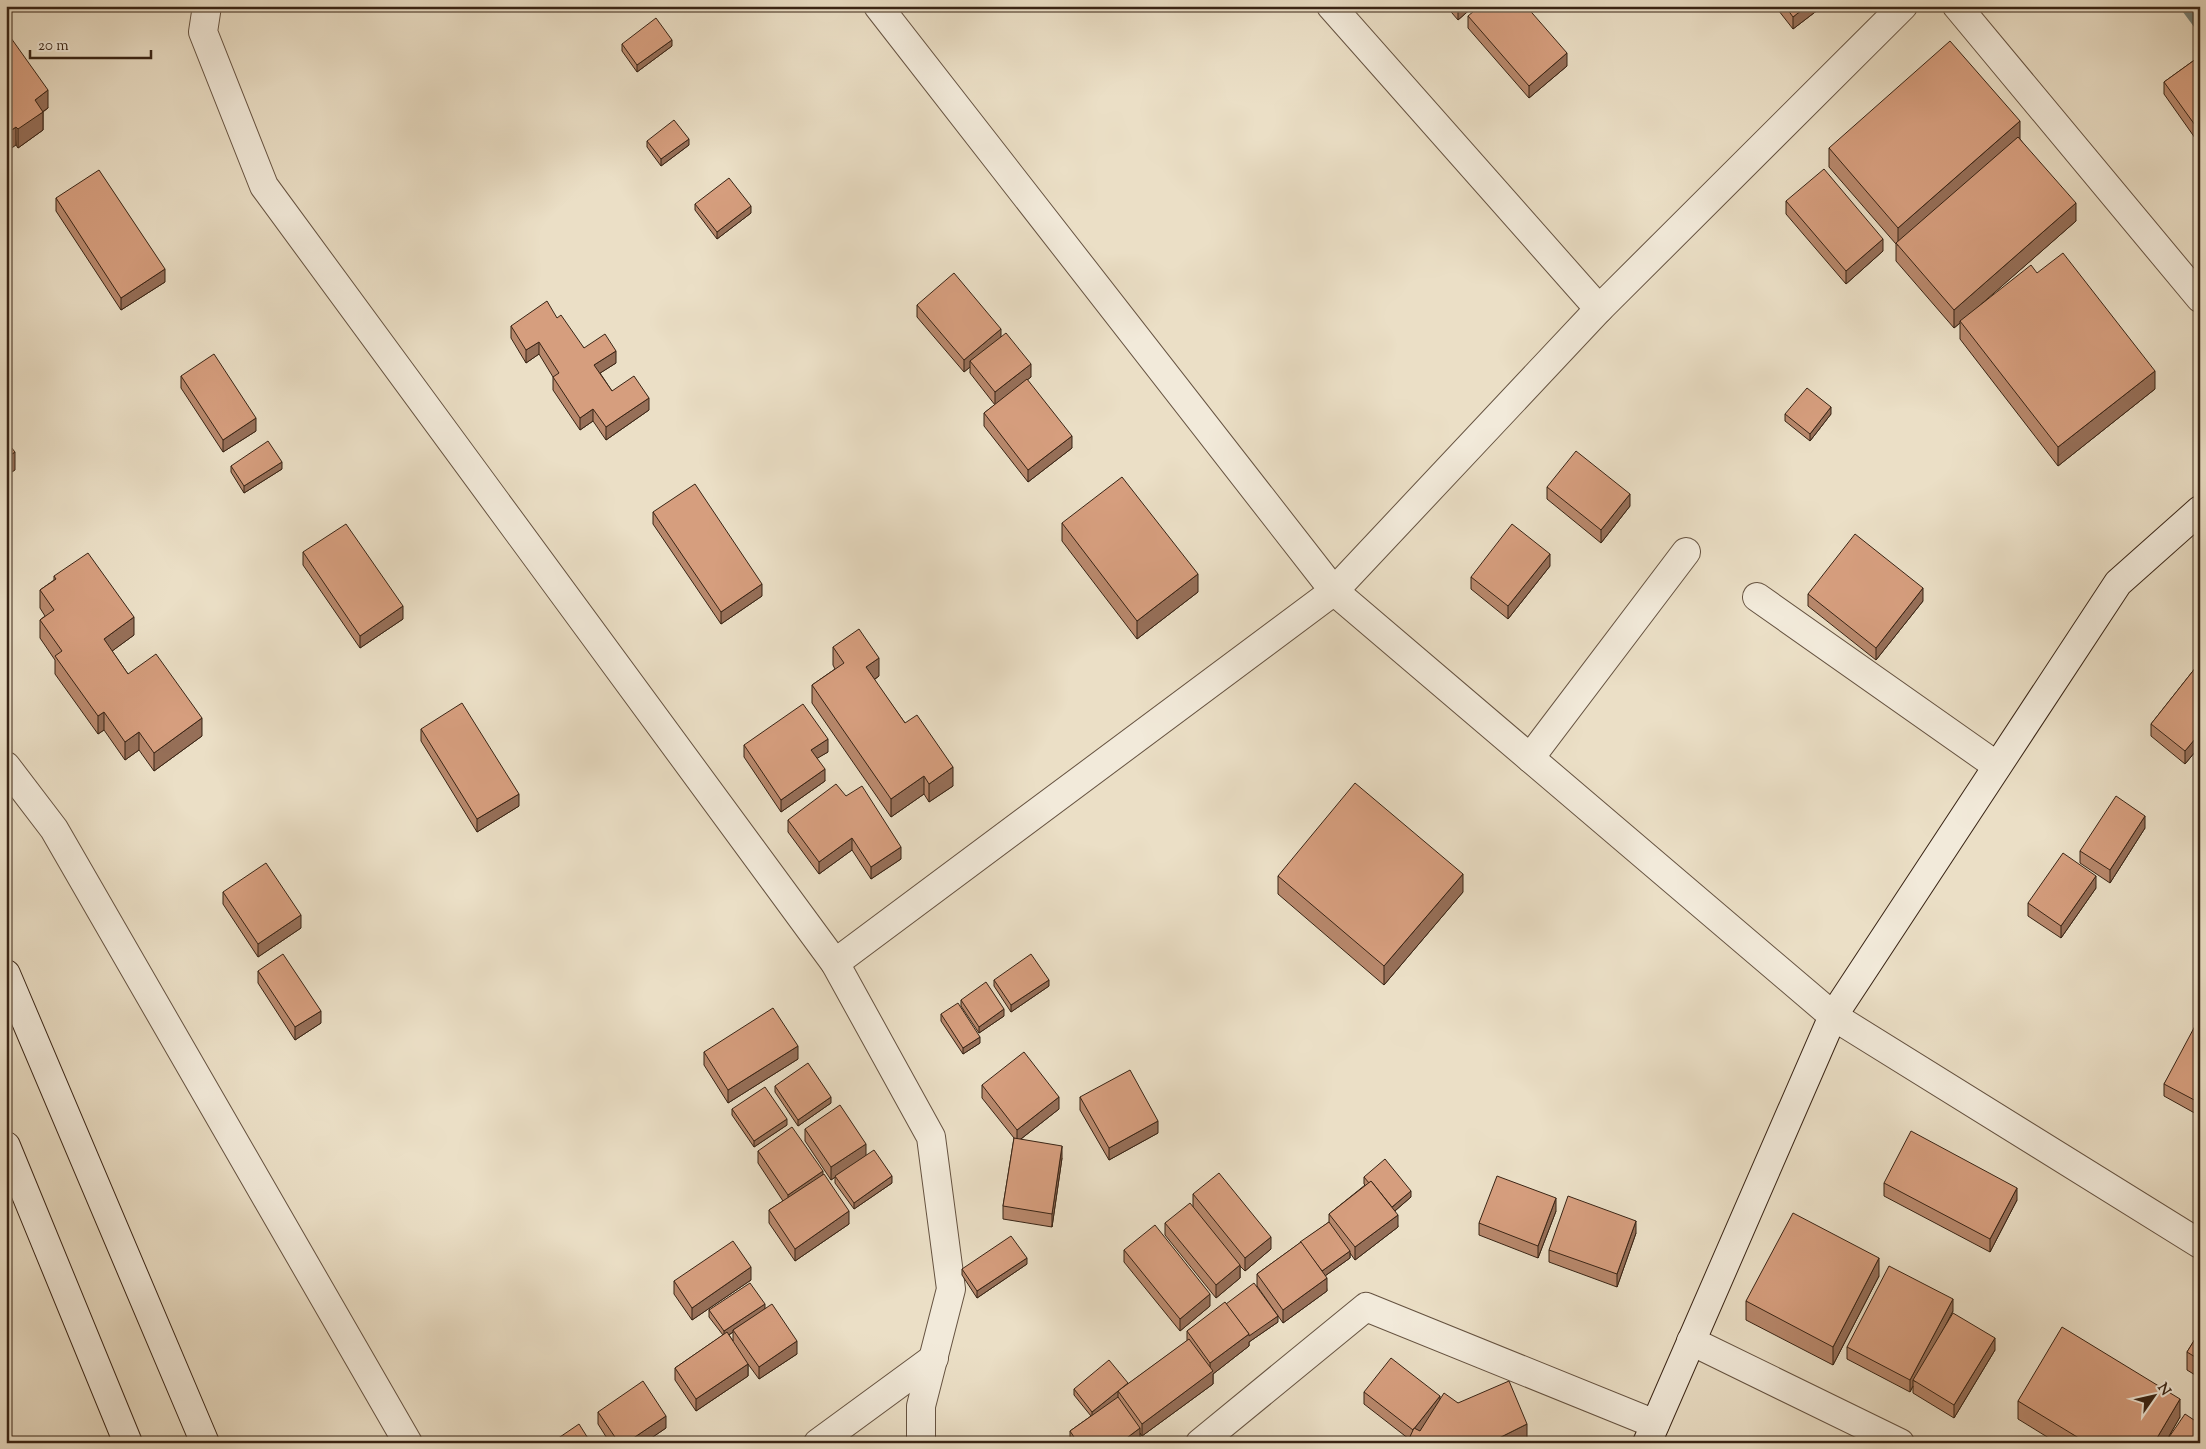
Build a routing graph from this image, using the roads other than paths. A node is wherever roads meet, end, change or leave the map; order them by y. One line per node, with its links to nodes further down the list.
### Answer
1 (207, 6): 15 (street)
2 (878, 6): 10 (street)
3 (1331, 6): 7 (street)
4 (1903, 6): 7 (street)
5 (1957, 6): 6 (street)
6 (2200, 298)
7 (1599, 310): 10 (street)
8 (2200, 510): 14 (street)
9 (1686, 552): 12 (street)
10 (1334, 591): 12 (street); 15 (street)
11 (1757, 597): 14 (street)
12 (1530, 758): 17 (street)
13 (6, 766): 25 (street)
14 (1998, 766): 17 (street)
15 (835, 963): 21 (street)
16 (6, 974): 24 (street)
17 (1833, 1016): 19 (street); 20 (street)
18 (6, 1146): 23 (street)
19 (2200, 1244)
20 (1691, 1341): 22 (street); 29 (street)
21 (934, 1358): 26 (street); 27 (street)
22 (1651, 1434): 28 (street)
23 (128, 1443)
24 (205, 1443)
25 (408, 1443)
26 (818, 1443)
27 (921, 1443)
28 (1200, 1443)
29 (1900, 1443)

